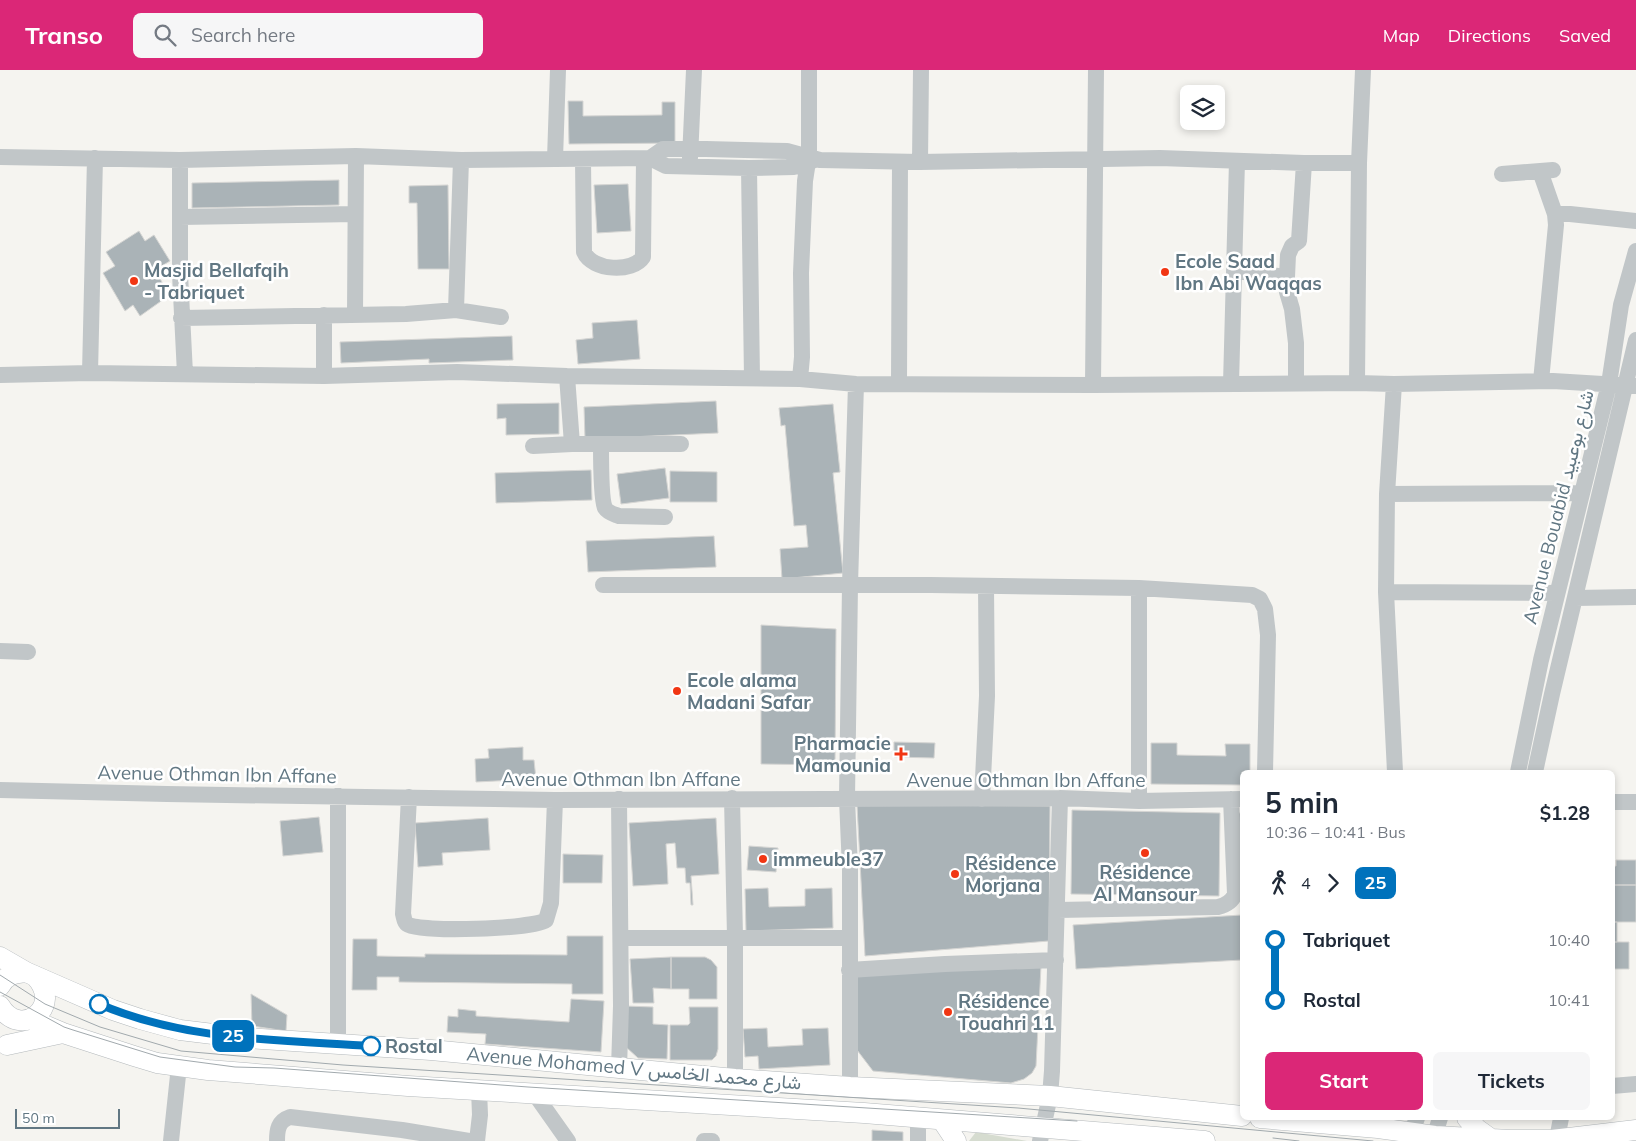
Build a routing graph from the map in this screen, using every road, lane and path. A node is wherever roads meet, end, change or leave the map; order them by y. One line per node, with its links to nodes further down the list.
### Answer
1 (558, 70): 11 (street)
2 (694, 70): 9 (street)
3 (809, 70): 17 (street)
4 (921, 70): 20 (street)
5 (1096, 70): 14 (street)
6 (1364, 70): 22 (street)
7 (356, 156): 15 (street); 16 (street); 25 (street)
8 (0, 157): 10 (street)
9 (690, 157): 13 (street); 17 (street); 23 (street)
10 (95, 158): 15 (street); 38 (street)
11 (555, 159): 12 (street); 16 (street)
12 (583, 159): 13 (street); 13 (street)
13 (647, 159)
14 (1096, 159): 18 (street); 20 (street); 52 (street)
15 (180, 160): 27 (street)
16 (461, 160): 32 (street)
17 (811, 160): 19 (street); 23 (street); 44 (street)
18 (1237, 161): 21 (street); 30 (street)
19 (900, 162): 20 (street); 48 (street)
20 (920, 162)
21 (1304, 163): 22 (street); 31 (street)
22 (1359, 163): 46 (street)
23 (749, 168): 43 (street)
24 (1502, 174): 26 (street)
25 (355, 214): 27 (street); 33 (street)
26 (1555, 214): 28 (street); 45 (street)
27 (180, 217): 36 (street)
28 (1636, 221)
29 (1636, 251): 53 (street, Avenue Bouabid شارع بوعبيد)
30 (1234, 271): 31 (street); 49 (street)
31 (1287, 277): 50 (street)
32 (456, 310): 33 (street); 35 (street)
33 (355, 315): 34 (street)
34 (324, 316): 36 (street); 41 (street)
35 (501, 317)
36 (181, 318): 39 (street)
37 (1636, 340): 53 (street, Avenue Bouabid شارع بوعبيد)
38 (90, 374): 39 (street); 40 (street)
39 (185, 374): 41 (street)
40 (0, 375)
41 (324, 376): 42 (street)
42 (568, 376): 43 (street); 54 (street)
43 (752, 378): 44 (street)
44 (800, 379): 47 (street)
45 (1540, 381): 51 (street); 53 (street)
46 (1357, 383): 50 (street); 51 (street)
47 (856, 384): 48 (street); 62 (street)
48 (899, 384): 52 (street)
49 (1231, 384): 50 (street); 52 (street)
50 (1296, 384)
51 (1394, 384): 59 (street)
52 (1093, 385)
53 (1623, 385): 58 (street, Avenue Bouabid شارع بوعبيد); 68 (street, Avenue Bouabid شارع بوعبيد)
54 (572, 444): 55 (street); 57 (street)
55 (601, 444): 56 (street); 60 (street)
56 (681, 444)
57 (533, 446)
58 (1582, 493): 59 (street); 66 (street, Avenue Bouabid شارع بوعبيد)
59 (1386, 494): 65 (street)
60 (664, 516)
61 (603, 585): 62 (street)
62 (850, 585): 63 (street); 81 (street)
63 (986, 587): 64 (street); 82 (street)
64 (1139, 588): 71 (street); 85 (street)
65 (1386, 592): 66 (street); 72 (street)
66 (1557, 593): 73 (street, Avenue Bouabid شارع بوعبيد)
67 (1636, 597): 68 (street)
68 (1575, 598): 74 (street, Avenue Bouabid شارع بوعبيد)
69 (0, 651): 70 (street)
70 (28, 652)
71 (1265, 770)
72 (1395, 770)
73 (1518, 770)
74 (1535, 770)
75 (0, 790): 76 (street, Avenue Othman Ibn Affane)
76 (338, 796): 77 (street, Avenue Othman Ibn Affane); 100 (street)
77 (409, 797): 84 (street, Avenue Othman Ibn Affane); 84 (street)
78 (732, 798): 80 (street, Avenue Othman Ibn Affane); 81 (street, Avenue Othman Ibn Affane); 89 (street)
79 (1060, 798): 82 (street, Avenue Othman Ibn Affane); 85 (street, Avenue Othman Ibn Affane); 88 (street)
80 (619, 799): 84 (street, Avenue Othman Ibn Affane); 90 (street)
81 (847, 799): 82 (street, Avenue Othman Ibn Affane); 91 (street)
82 (982, 799)
83 (1237, 799): 85 (street, Avenue Othman Ibn Affane); 88 (street)
84 (555, 800)
85 (1139, 801)
86 (1615, 802): 87 (street)
87 (1636, 802)
88 (1058, 910): 93 (street)
89 (735, 937): 90 (street); 91 (street); 104 (street)
90 (621, 938): 103 (street)
91 (849, 938): 94 (street)
92 (0, 956): 95 (main road, Avenue Mohamed V شارع محمد الخامس)
93 (1056, 960): 94 (street); 110 (street)
94 (849, 970): 107 (street)
95 (31, 974): 96 (main road); 98 (main road); 100 (main road, Avenue Mohamed V شارع محمد الخامس)
96 (0, 986)
97 (0, 1006): 98 (main road, Avenue Mohamed V شارع محمد الخامس)
98 (28, 1020): 99 (main road, Avenue Mohamed V شارع محمد الخامس); 101 (street)
99 (63, 1033): 101 (main road); 102 (main road, Avenue Mohamed V شارع محمد الخامس)
100 (338, 1044): 103 (main road, Avenue Mohamed V شارع محمد الخامس)
101 (4, 1049)
102 (179, 1066): 108 (main road, Avenue Mohamed V شارع محمد الخامس); 126 (street)
103 (619, 1068): 104 (main road, Avenue Mohamed V شارع محمد الخامس)
104 (735, 1079): 107 (main road, Avenue Mohamed V شارع محمد الخامس)
105 (1636, 1084): 106 (street)
106 (1615, 1086)
107 (850, 1087): 110 (main road, Avenue Mohamed V شارع محمد الخامس)
108 (480, 1090): 109 (main road, Avenue Mohamed V شارع محمد الخامس); 129 (street)
109 (534, 1093): 112 (main road, Avenue Mohamed V شارع محمد الخامس); 130 (street)
110 (1050, 1096): 111 (main road, Avenue Mohamed V شارع محمد الخامس); 120 (street)
111 (1240, 1116)
112 (918, 1118): 113 (main road, Avenue Mohamed V شارع محمد الخامس); 133 (street)
113 (942, 1120): 120 (main road, Avenue Mohamed V شارع محمد الخامس); 134 (main road)
114 (1322, 1120): 117 (main road)
115 (1469, 1120): 124 (main road)
116 (1561, 1120): 125 (street)
117 (1413, 1130): 119 (main road)
118 (1636, 1130): 125 (main road)
119 (1436, 1131): 124 (main road)
120 (1041, 1134): 122 (main road, Avenue Mohamed V شارع محمد الخامس)
121 (400, 1136): 127 (street); 128 (street)
122 (1088, 1137): 123 (main road, Avenue Mohamed V شارع محمد الخامس)
123 (1143, 1139): 135 (main road, Avenue Mohamed V شارع محمد الخامس)
124 (1491, 1139): 125 (main road)
125 (1557, 1139)
126 (172, 1141)
127 (277, 1141)
128 (470, 1141)
129 (477, 1141)
130 (568, 1141)
131 (704, 1141): 132 (street)
132 (712, 1141)
133 (918, 1141)
134 (956, 1141)
135 (1204, 1141)

